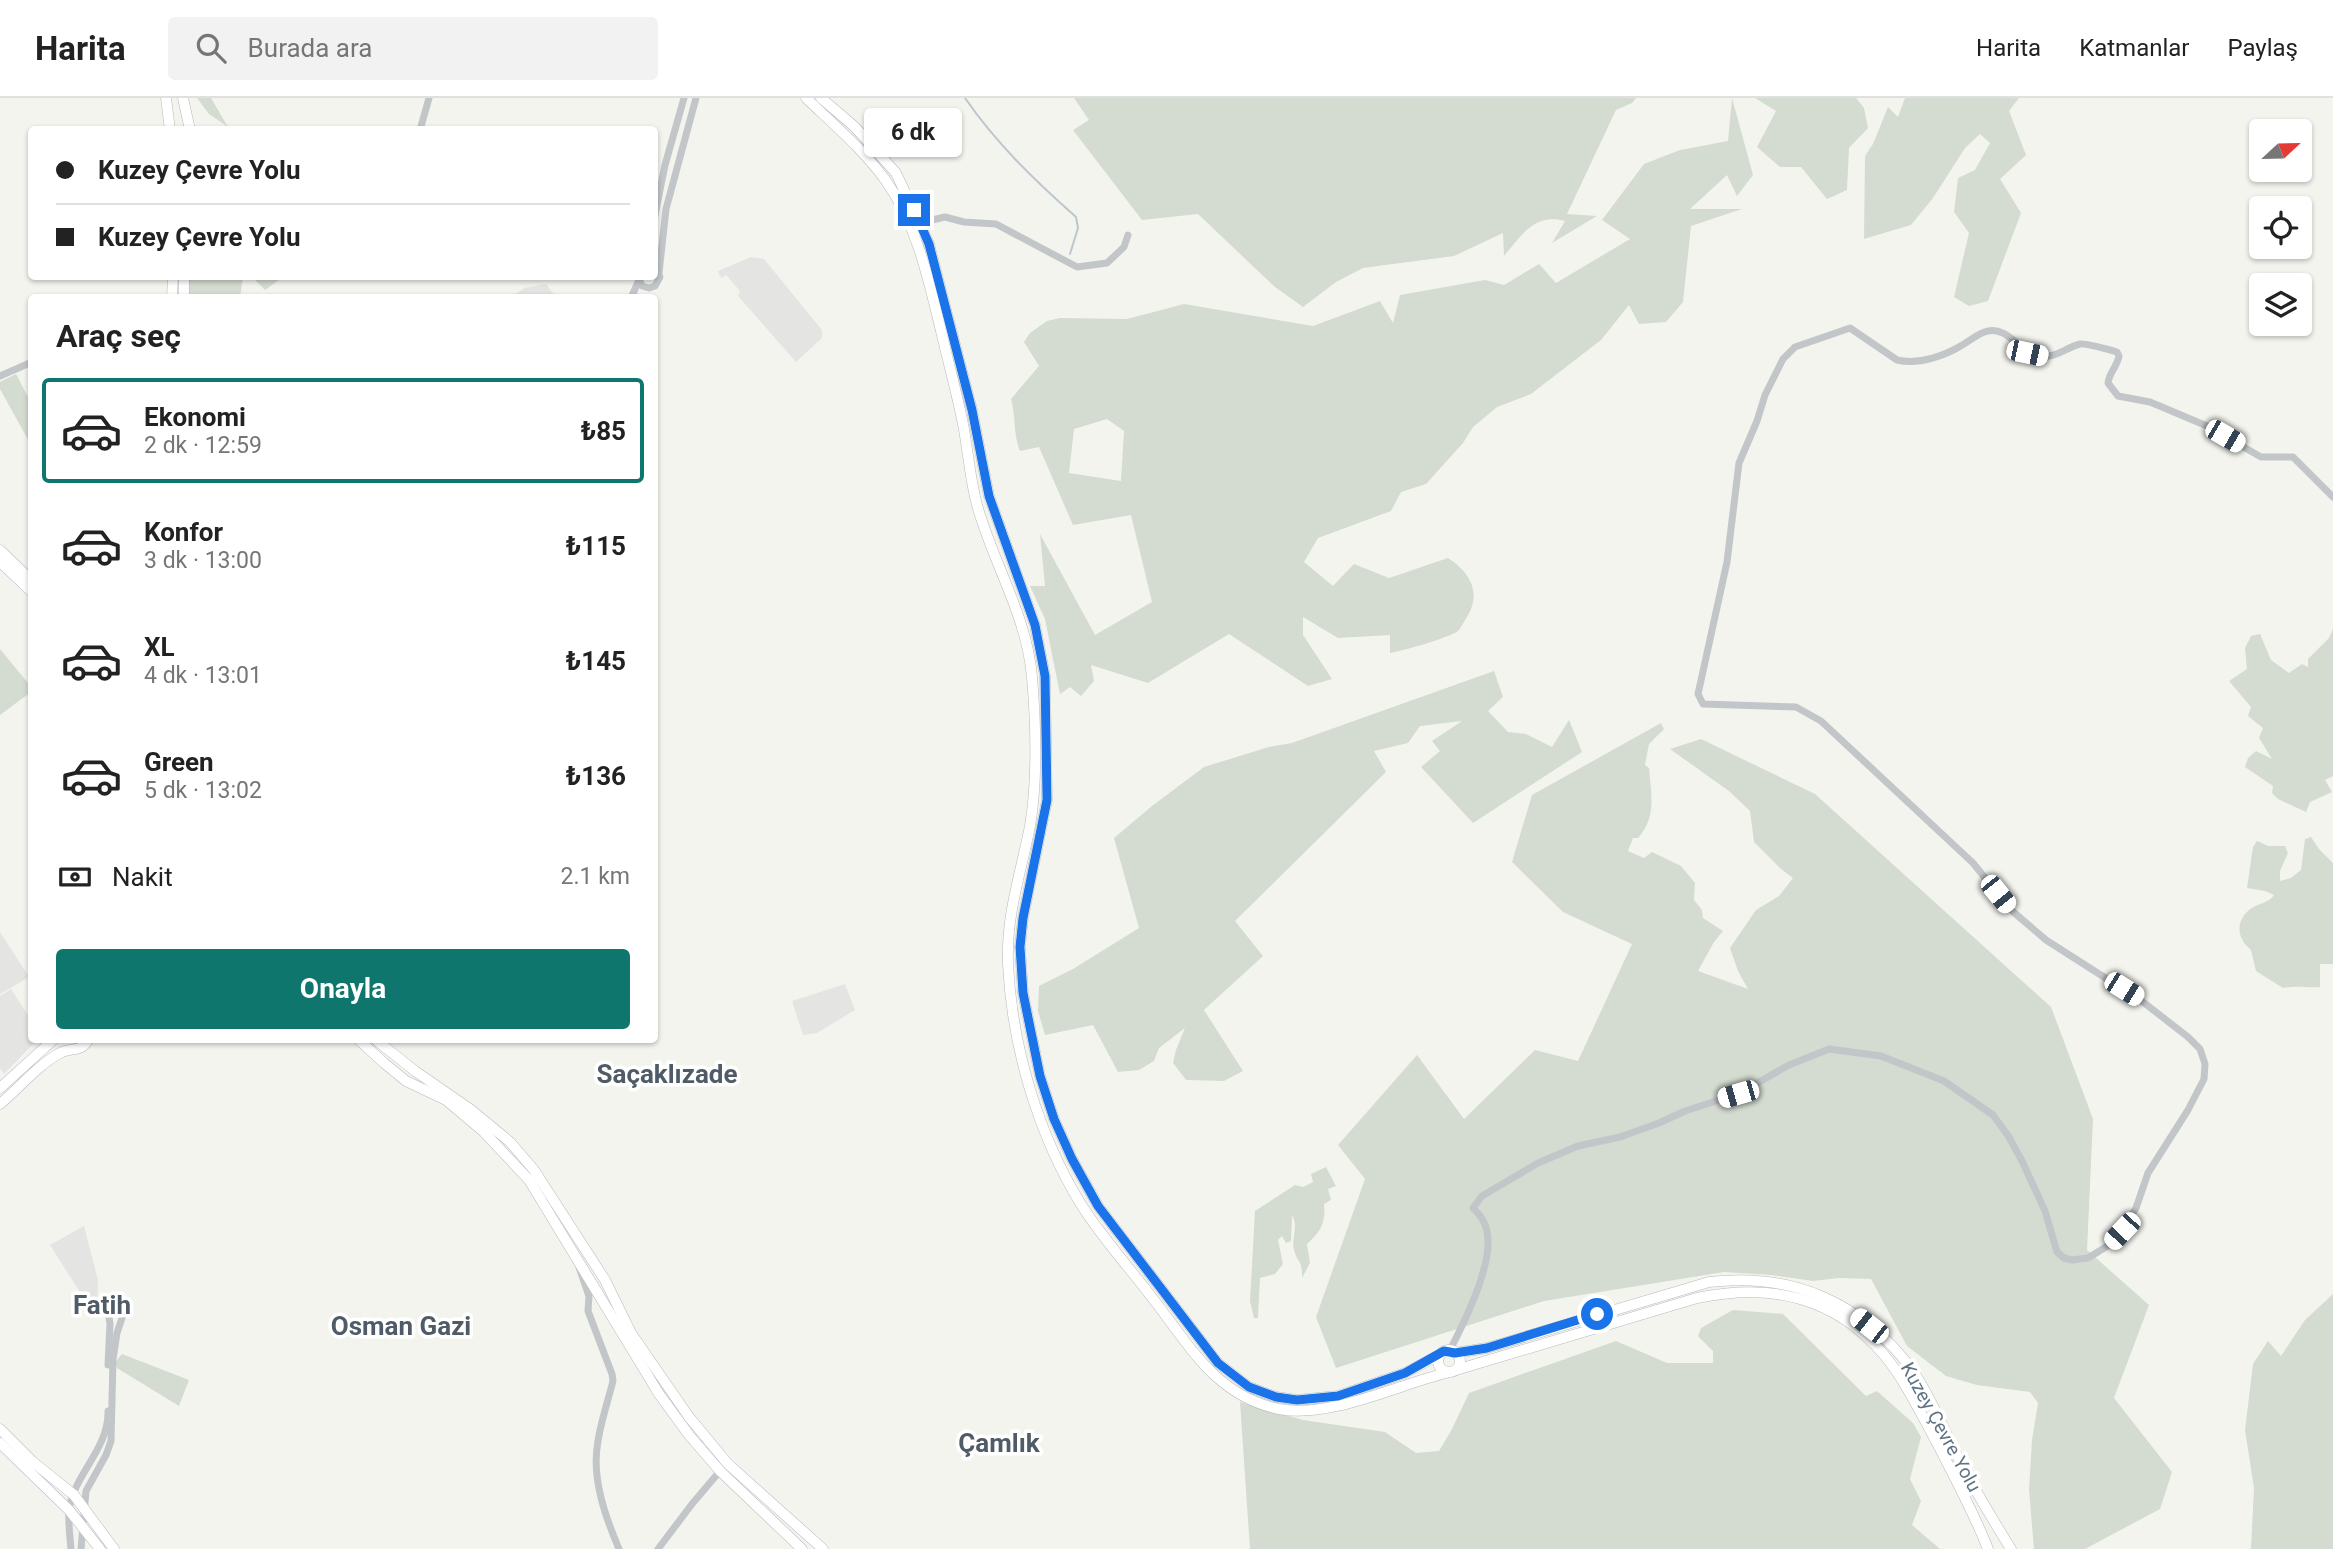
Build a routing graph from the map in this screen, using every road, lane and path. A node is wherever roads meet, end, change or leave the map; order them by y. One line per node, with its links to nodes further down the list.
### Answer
1 (166, 98): 8 (main road)
2 (183, 98): 9 (main road)
3 (429, 98): 10 (street)
4 (684, 98): 11 (street)
5 (696, 98): 14 (street)
6 (806, 98): 37 (main road, Kuzey Çevre Yolu)
7 (821, 98): 12 (main road)
8 (170, 126)
9 (189, 126)
10 (420, 126)
11 (658, 197)
12 (919, 223): 13 (street); 36 (main road)
13 (1128, 235)
14 (658, 264)
15 (658, 276): 17 (street)
16 (640, 280): 17 (street)
17 (652, 288): 18 (street)
18 (648, 294)
19 (28, 364): 20 (street)
20 (0, 376)
21 (2333, 497): 35 (street)
22 (0, 550): 24 (main road)
23 (0, 562): 25 (main road)
24 (28, 577)
25 (28, 588)
26 (50, 1043): 30 (main road)
27 (85, 1043): 31 (main road)
28 (362, 1043): 32 (main road)
29 (380, 1043): 45 (main road)
30 (0, 1088)
31 (0, 1104)
32 (575, 1258): 40 (main road); 48 (street)
33 (125, 1309): 42 (street)
34 (108, 1310): 41 (street)
35 (1453, 1351): 36 (main road); 37 (main road); 55 (main road, Kuzey Çevre Yolu)
36 (1439, 1355): 37 (main road)
37 (1451, 1371): 54 (main road, Kuzey Çevre Yolu)
38 (0, 1429): 41 (main road)
39 (0, 1443): 43 (main road)
40 (720, 1471): 46 (main road); 53 (street)
41 (74, 1494): 42 (main road); 43 (street)
42 (86, 1509): 44 (street); 52 (main road)
43 (69, 1510): 44 (main road); 49 (street)
44 (83, 1526): 50 (street); 51 (main road)
45 (807, 1533): 46 (street); 47 (main road)
46 (799, 1546)
47 (817, 1547)
48 (618, 1548)
49 (71, 1549)
50 (81, 1549)
51 (100, 1549)
52 (114, 1549)
53 (658, 1549)
54 (1988, 1549)
55 (2011, 1549)

